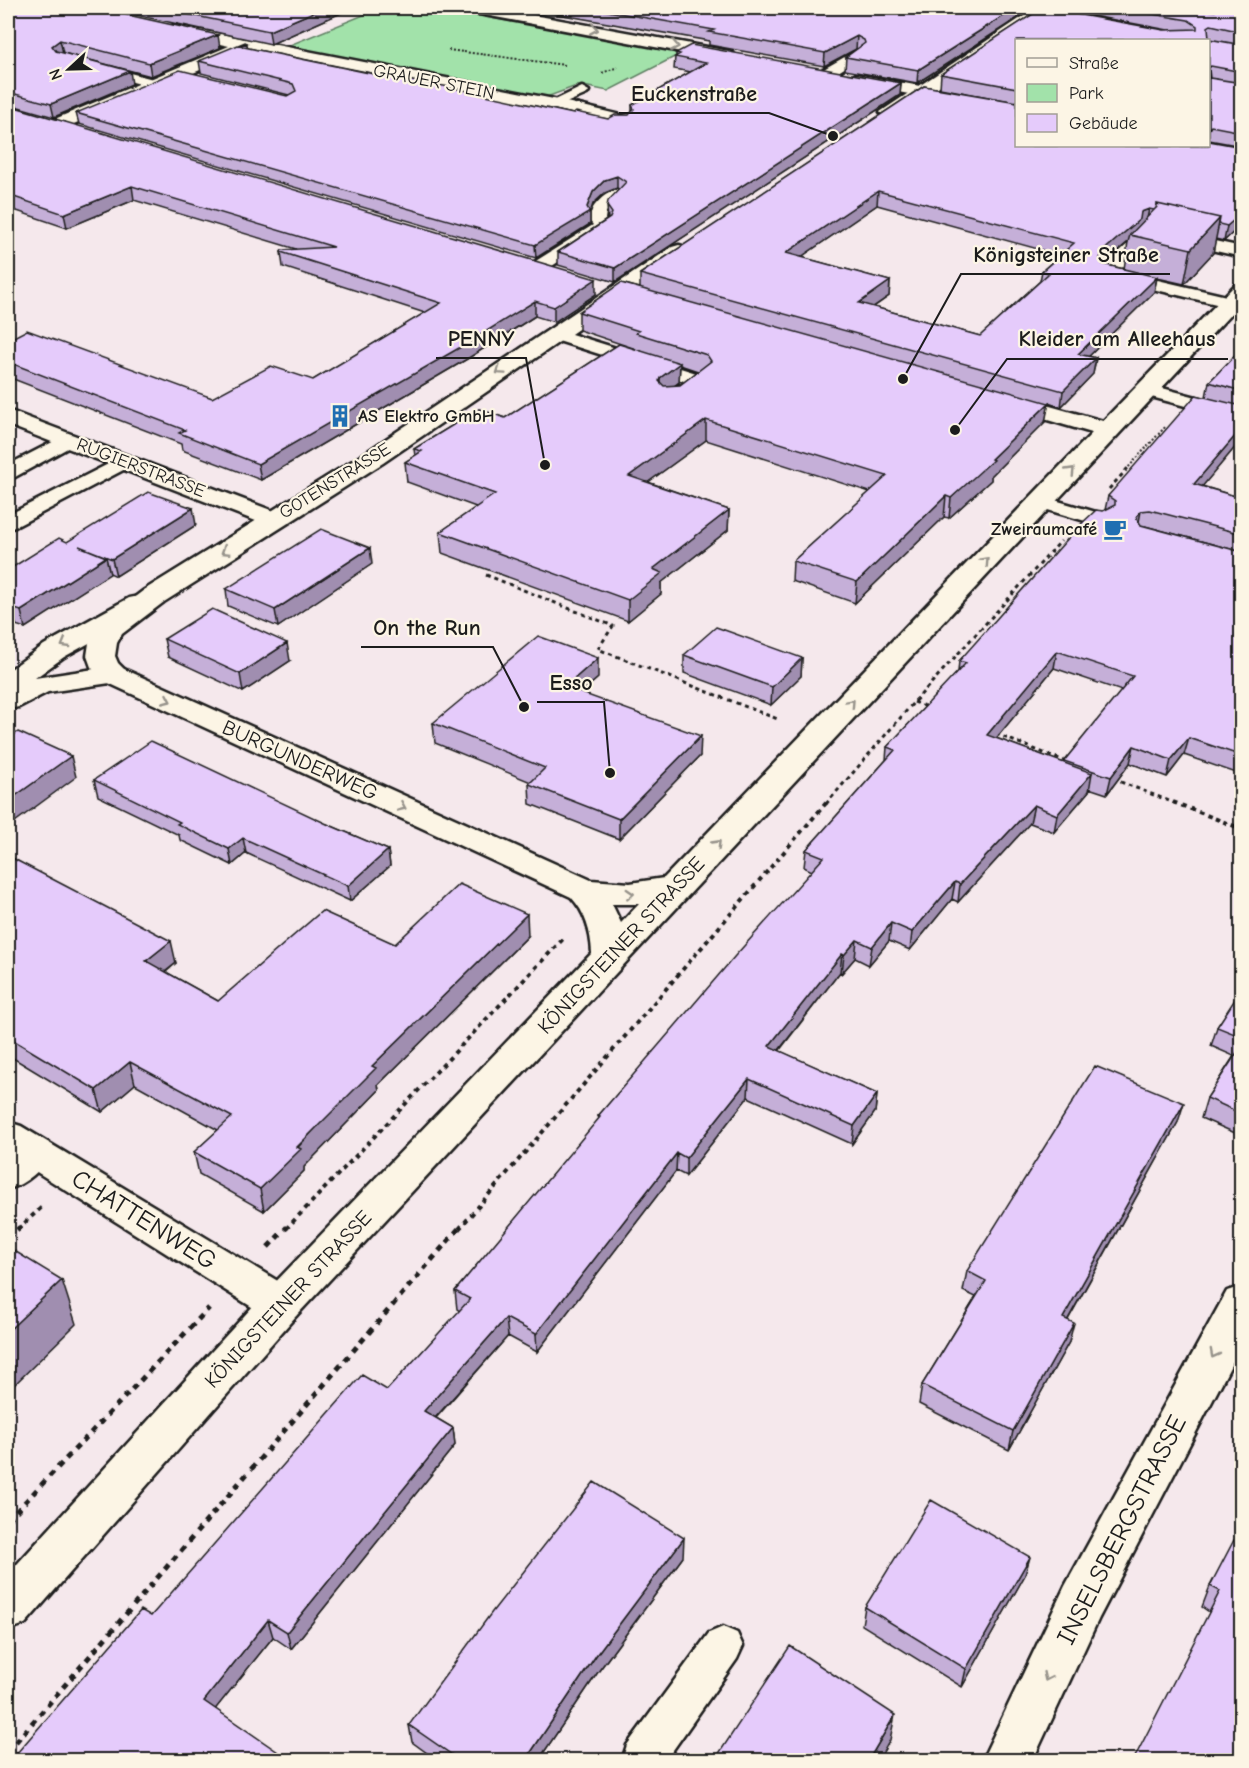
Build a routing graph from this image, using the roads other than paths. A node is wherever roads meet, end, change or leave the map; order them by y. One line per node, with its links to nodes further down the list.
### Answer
1 (474, 8): 7 (main road, one-way to 7)
2 (1042, 10): 3 (main road); 13 (main road)
3 (1060, 17)
4 (163, 28): 5 (main road, GRAUER STEIN)
5 (244, 46): 10 (main road); 15 (main road, GRAUER STEIN)
6 (855, 55): 9 (lane)
7 (750, 59)
8 (86, 65): 12 (lane)
9 (821, 72): 13 (main road)
10 (176, 73): 11 (lane); 12 (main road)
11 (198, 79)
12 (152, 83): 20 (main road)
13 (922, 90): 16 (main road); 18 (main road)
14 (582, 91): 15 (lane)
15 (554, 104): 19 (main road, GRAUER STEIN)
16 (1015, 109)
17 (36, 119): 20 (main road)
18 (877, 120)
19 (623, 121)
20 (56, 125): 21 (main road)
21 (78, 132)
22 (616, 195): 26 (lane)
23 (693, 242): 28 (main road, GOTENSTRASSE)
24 (1242, 252): 29 (lane)
25 (514, 261): 26 (main road)
26 (537, 268): 27 (main road)
27 (557, 274)
28 (609, 289): 30 (main road); 31 (main road, GOTENSTRASSE)
29 (1235, 295): 32 (main road, KÖNIGSTEINER STRASSE)
30 (645, 299)
31 (555, 334): 34 (lane); 43 (main road, GOTENSTRASSE, one-way to 43)
32 (1147, 390): 35 (lane); 37 (main road, KÖNIGSTEINER STRASSE)
33 (988, 395): 37 (main road)
34 (671, 399)
35 (1242, 416)
36 (8, 417): 38 (main road, RUGIERSTRASSE)
37 (1109, 430): 41 (main road, KÖNIGSTEINER STRASSE, one-way to 37)
38 (68, 440): 39 (main road, RUGIERSTRASSE); 40 (lane)
39 (124, 462): 43 (main road, RUGIERSTRASSE); 44 (lane)
40 (8, 473)
41 (1041, 502): 42 (lane); 49 (main road, KÖNIGSTEINER STRASSE, one-way to 41)
42 (1092, 517)
43 (275, 520): 45 (main road, GOTENSTRASSE, one-way to 45)
44 (8, 523)
45 (154, 597): 46 (main road); 47 (main road, GOTENSTRASSE, one-way to 47)
46 (114, 675): 48 (main road); 50 (main road, BURGUNDERWEG, one-way to 50)
47 (8, 684)
48 (8, 702)
49 (676, 886): 50 (main road, one-way to 49); 51 (main road, KÖNIGSTEINER STRASSE)
50 (583, 890): 51 (main road)
51 (609, 958): 54 (main road, KÖNIGSTEINER STRASSE)
52 (17, 1155): 54 (main road, CHATTENWEG)
53 (1242, 1303): 58 (main road, INSELSBERGSTRASSE, one-way to 58)
54 (281, 1304): 55 (main road, KÖNIGSTEINER STRASSE)
55 (8, 1608)
56 (723, 1647): 57 (lane)
57 (642, 1761)
58 (1007, 1761)

